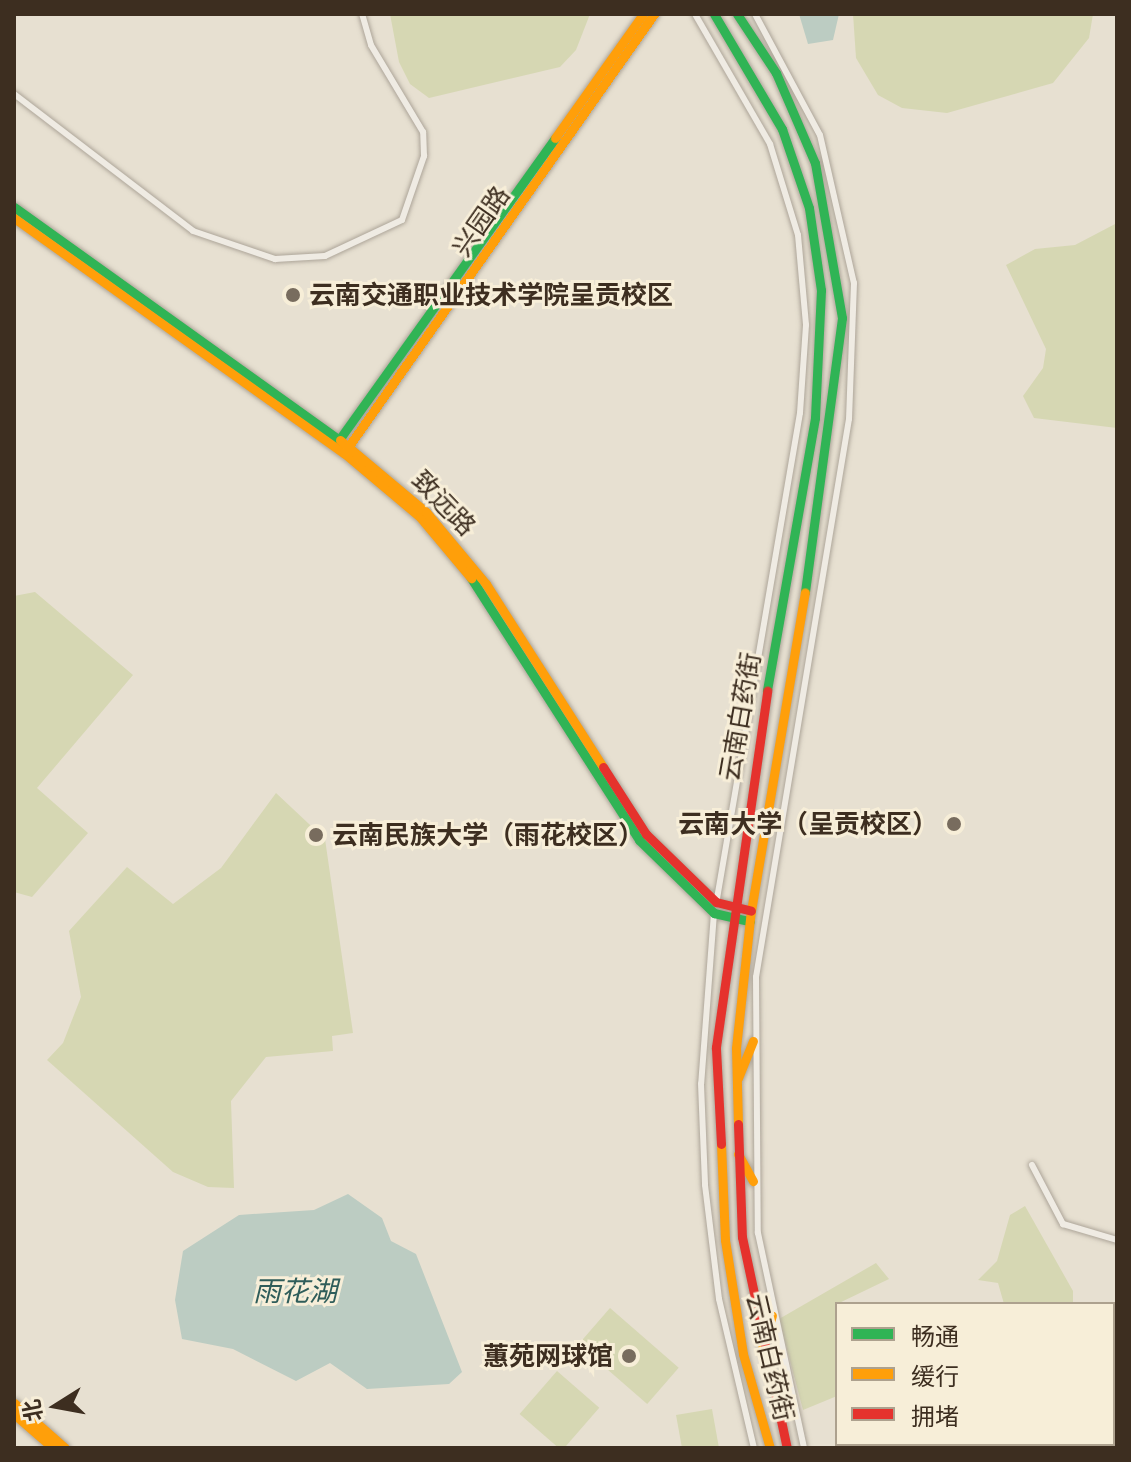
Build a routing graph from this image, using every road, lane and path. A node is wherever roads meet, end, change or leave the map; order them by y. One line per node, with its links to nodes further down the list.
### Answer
1 (362, 14): 8 (street)
2 (643, 14): 11 (main road, 兴园路)
3 (654, 14): 12 (main road, 兴园路)
4 (695, 14): 15 (street)
5 (714, 14): 13 (main road, 云南白药街)
6 (737, 14): 14 (main road, 云南白药街)
7 (755, 14): 20 (street)
8 (14, 94)
9 (14, 207): 11 (main road, 致远路)
10 (14, 218): 11 (main road, 致远路)
11 (337, 443): 12 (main road, 致远路)
12 (346, 449): 15 (main road, 致远路)
13 (739, 852): 14 (main road); 16 (main road, 云南白药街)
14 (760, 855): 17 (main road, 云南白药街)
15 (715, 908): 16 (main road, 致远路); 32 (street)
16 (729, 913): 17 (main road, 致远路); 18 (main road, 云南白药街)
17 (750, 916): 19 (main road, 云南白药街)
18 (723, 962): 19 (main road); 33 (main road, 云南白药街)
19 (744, 966): 21 (main road, 云南白药街)
20 (753, 1041): 21 (main road); 24 (street)
21 (735, 1087): 22 (main road, 云南白药街)
22 (736, 1148): 24 (main road); 27 (main road, 云南白药街)
23 (1032, 1165): 25 (street)
24 (753, 1181): 26 (street)
25 (1117, 1240)
26 (772, 1316): 27 (main road); 35 (street)
27 (761, 1350): 34 (main road, 云南白药街)
28 (14, 1403): 31 (main road)
29 (14, 1414): 30 (main road)
30 (53, 1448)
31 (65, 1448)
32 (754, 1448)
33 (770, 1448)
34 (787, 1448)
35 (804, 1448)

